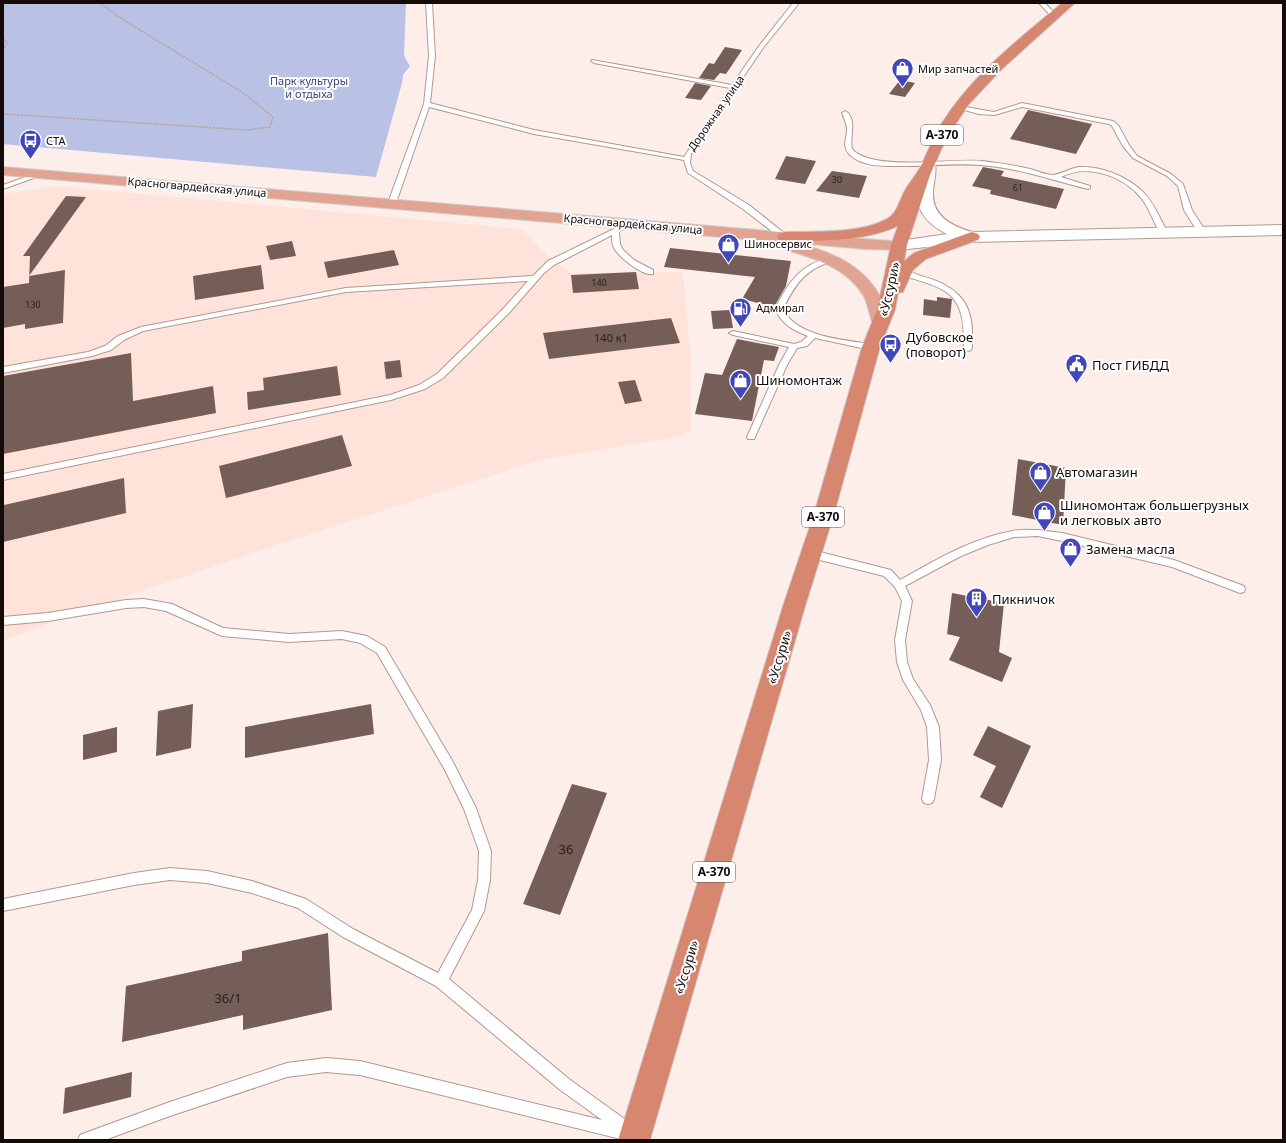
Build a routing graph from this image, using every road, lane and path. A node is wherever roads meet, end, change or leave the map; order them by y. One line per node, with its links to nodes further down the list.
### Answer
1 (100, 3): 14 (path)
2 (429, 3): 11 (lane)
3 (796, 3): 10 (lane, Дорожная улица)
4 (1042, 3): 6 (lane)
5 (1069, 3): 6 (highway, А-370)
6 (1054, 16): 12 (highway, А-370)
7 (3, 37): 8 (path)
8 (3, 50)
9 (594, 61): 10 (lane)
10 (734, 87): 15 (lane, Дорожная улица)
11 (427, 104): 15 (lane); 22 (lane)
12 (960, 108): 16 (highway, А-370); 25 (lane)
13 (845, 113): 16 (lane)
14 (3, 114)
15 (687, 159): 28 (lane, Дорожная улица)
16 (926, 169): 19 (lane); 28 (highway); 29 (street); 30 (highway, «Уссури» / А-370)
17 (3, 170): 18 (main road, Красногвардейская улица)
18 (40, 174): 20 (lane); 22 (main road, Красногвардейская улица)
19 (1055, 178): 21 (lane); 27 (lane)
20 (3, 187)
21 (1088, 187)
22 (392, 203): 23 (main road, Красногвардейская улица)
23 (621, 227): 26 (main road, Красногвардейская улица); 32 (lane); 34 (lane)
24 (1283, 230): 25 (street)
25 (1202, 232): 27 (street)
26 (738, 233): 28 (main road, Красногвардейская улица); 31 (main road)
27 (1164, 233): 29 (street)
28 (785, 237): 30 (main road, Красногвардейская улица)
29 (972, 237): 30 (street); 33 (highway)
30 (899, 245): 35 (highway, «Уссури» / А-370)
31 (830, 259): 35 (main road); 37 (lane)
32 (650, 272)
33 (903, 273): 35 (highway); 40 (lane)
34 (535, 278): 41 (lane); 43 (lane)
35 (884, 316): 39 (highway, «Уссури» / А-370)
36 (734, 333): 38 (lane)
37 (813, 335): 38 (lane); 39 (lane)
38 (794, 346): 42 (lane)
39 (871, 347): 44 (highway, «Уссури» / А-370)
40 (968, 348)
41 (3, 370)
42 (751, 436)
43 (3, 478)
44 (812, 554): 45 (lane); 51 (highway, «Уссури» / А-370)
45 (899, 585): 46 (lane); 48 (lane)
46 (1240, 589)
47 (3, 621): 50 (lane)
48 (928, 798)
49 (3, 905): 50 (lane)
50 (441, 981): 51 (lane)
51 (635, 1138): 52 (lane)
52 (85, 1140)

